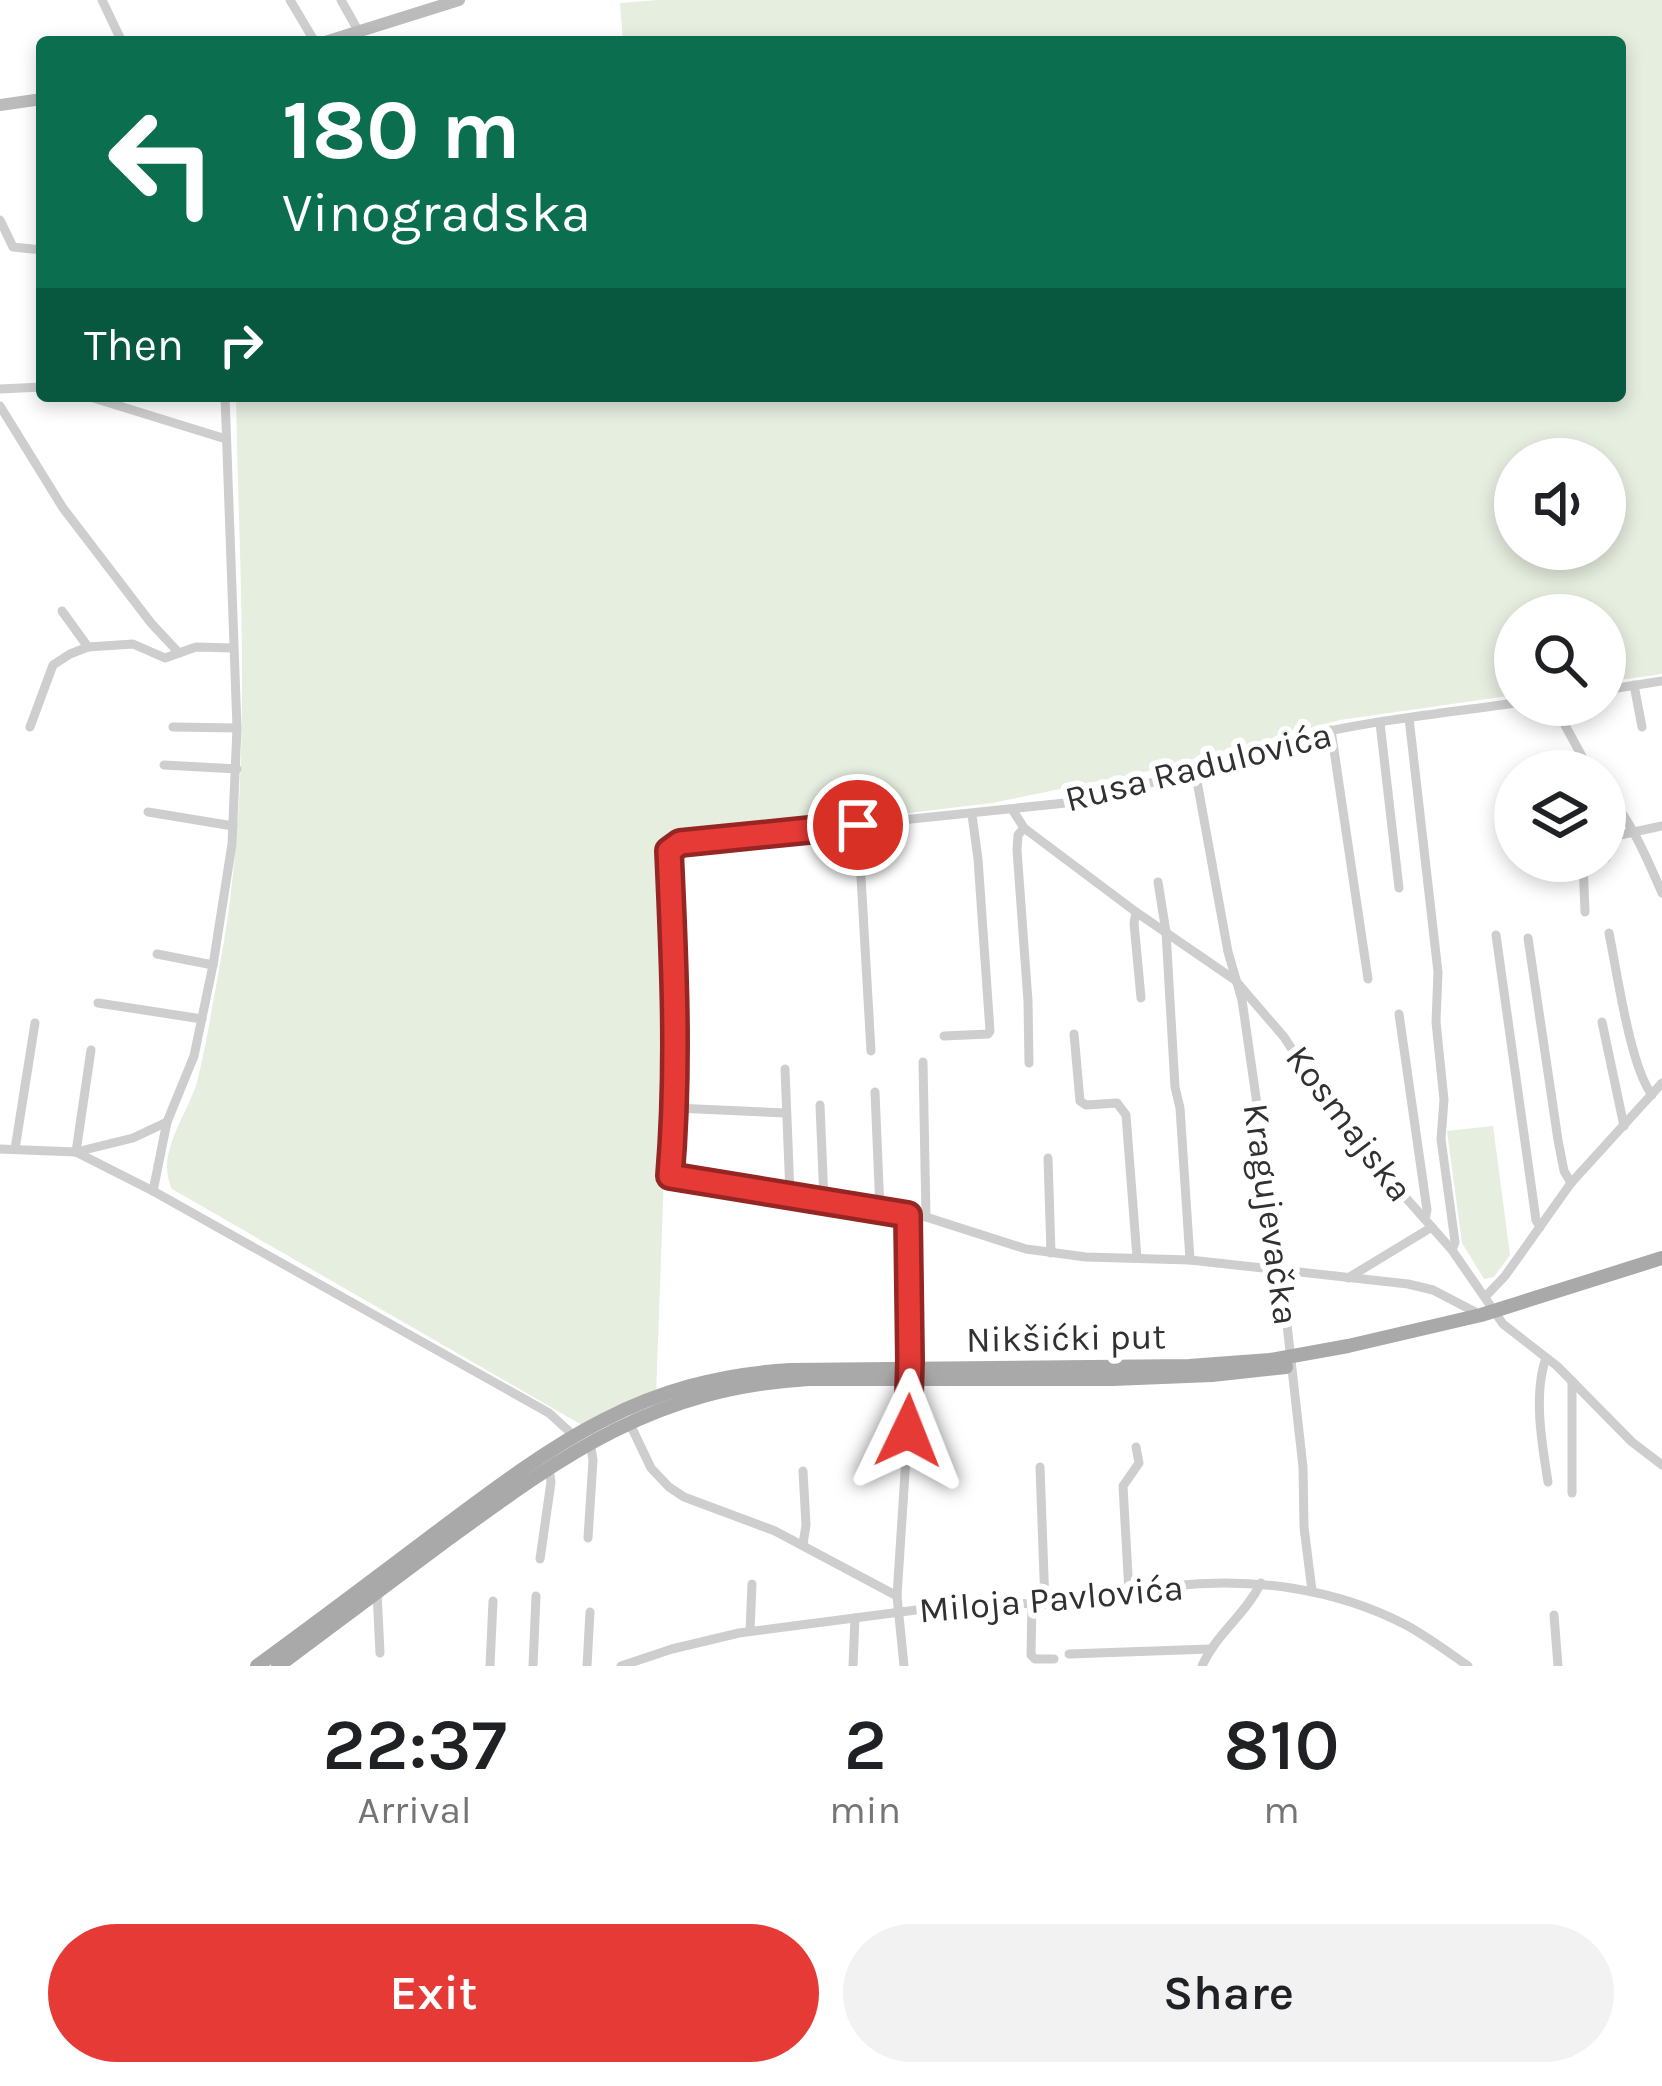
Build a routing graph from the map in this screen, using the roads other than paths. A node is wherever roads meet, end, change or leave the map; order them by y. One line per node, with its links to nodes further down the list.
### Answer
1 (102, 0): 6 (street)
2 (290, 0): 7 (street)
3 (340, 0): 5 (street)
4 (459, 0): 5 (main road)
5 (358, 32): 8 (main road)
6 (119, 36)
7 (311, 36)
8 (345, 36)
9 (36, 100): 10 (main road)
10 (0, 105)
11 (1, 222): 12 (street)
12 (36, 249)
13 (36, 387): 14 (street)
14 (0, 389)
15 (106, 402): 18 (street)
16 (225, 402): 18 (street)
17 (0, 406): 22 (street)
18 (226, 439): 21 (street)
19 (62, 611): 20 (street)
20 (88, 647): 22 (street); 29 (street)
21 (233, 648): 22 (street); 32 (street)
22 (179, 652)
23 (1662, 681): 24 (street)
24 (1634, 685): 25 (street); 31 (street)
25 (1626, 686)
26 (1494, 706): 27 (street, Rusa Radulovića)
27 (1408, 718): 28 (street, Rusa Radulovića); 95 (street)
28 (1380, 723): 33 (street, Rusa Radulovića); 49 (street)
29 (30, 727)
30 (173, 727): 32 (street)
31 (1642, 727)
32 (237, 728): 35 (street)
33 (1331, 730): 36 (street, Rusa Radulovića); 59 (street)
34 (164, 765): 35 (street)
35 (237, 769): 42 (street)
36 (1195, 770): 37 (street, Rusa Radulovića); 60 (street, Kragujevačka)
37 (1012, 808): 39 (street, Rusa Radulovića); 44 (street, Kosmajska)
38 (148, 812): 42 (street)
39 (972, 815): 41 (street, Rusa Radulovića); 68 (street)
40 (1626, 819): 45 (street)
41 (858, 825): 70 (street); 78 (street, Rusa Radulovića)
42 (233, 826): 58 (street)
43 (1662, 826): 45 (street)
44 (1024, 828): 51 (street, Kosmajska); 72 (street)
45 (1634, 830): 46 (street); 50 (street)
46 (1626, 832)
47 (1158, 882): 53 (street)
48 (1584, 882): 52 (street)
49 (1399, 888)
50 (1662, 893)
51 (1136, 912): 53 (street, Kosmajska); 61 (street)
52 (1585, 912)
53 (1166, 932): 60 (street, Kosmajska); 99 (street)
54 (1609, 933): 76 (street)
55 (1496, 935): 94 (street)
56 (1528, 938): 86 (street)
57 (158, 954): 58 (street)
58 (213, 965): 64 (street)
59 (1368, 979)
60 (1235, 980): 93 (street, Kosmajska); 100 (street, Kragujevačka)
61 (1141, 998)
62 (98, 1003): 64 (street)
63 (1399, 1014): 93 (street)
64 (202, 1019): 80 (street)
65 (1602, 1022): 81 (street)
66 (35, 1023): 83 (street)
67 (1074, 1034): 97 (street)
68 (944, 1036)
69 (91, 1050): 84 (street)
70 (872, 1051)
71 (923, 1062): 92 (street)
72 (1029, 1063)
73 (785, 1069): 79 (street)
74 (1662, 1083): 76 (street)
75 (875, 1092): 90 (street)
76 (1652, 1095): 81 (street)
77 (820, 1105): 89 (street)
78 (676, 1108): 79 (street); 88 (street)
79 (786, 1113): 88 (street)
80 (167, 1122): 84 (street); 87 (street)
81 (1624, 1126): 86 (street)
82 (0, 1149): 83 (street)
83 (15, 1149): 84 (street)
84 (76, 1152): 87 (street)
85 (1048, 1158): 96 (street)
86 (1571, 1184): 94 (street)
87 (153, 1191): 108 (street)
88 (790, 1194): 89 (street)
89 (824, 1201): 90 (street)
90 (880, 1210): 91 (street)
91 (908, 1215): 92 (street); 105 (street)
92 (926, 1217): 96 (street)
93 (1428, 1223): 95 (street, Kosmajska); 101 (street)
94 (1540, 1227): 102 (street)
95 (1452, 1250): 102 (street, Kosmajska)
96 (1051, 1252): 97 (street)
97 (1138, 1258): 99 (street)
98 (1662, 1258): 102 (main road, Nikšićki put)
99 (1190, 1260): 100 (street)
100 (1281, 1271): 101 (street); 104 (street, Kragujevačka)
101 (1348, 1278): 102 (street)
102 (1487, 1307): 103 (street, Kosmajska); 104 (main road, Nikšićki put)
103 (1546, 1358): 106 (street, Kosmajska); 115 (street)
104 (1293, 1361): 105 (main road, Nikšićki put); 122 (street, Kragujevačka)
105 (910, 1374): 107 (main road); 108 (main road, Nikšićki put); 126 (street)
106 (1572, 1381): 111 (street, Kosmajska); 116 (street)
107 (629, 1422): 109 (main road); 118 (street)
108 (572, 1435): 135 (main road, Nikšićki put)
109 (590, 1442): 112 (main road); 117 (street)
110 (1136, 1447): 124 (street)
111 (1662, 1466)
112 (548, 1467): 119 (street); 123 (main road)
113 (1040, 1467): 129 (street)
114 (803, 1471): 118 (street)
115 (1548, 1482)
116 (1572, 1493)
117 (589, 1538)
118 (803, 1544): 126 (street)
119 (540, 1559)
120 (1261, 1583): 122 (street, Miloja Pavlovića); 124 (street, Miloja Pavlovića); 137 (street)
121 (752, 1584): 134 (street)
122 (1312, 1591): 151 (street, Miloja Pavlovića)
123 (377, 1592): 135 (main road); 138 (street)
124 (1129, 1593): 129 (street, Miloja Pavlovića)
125 (536, 1596): 145 (street)
126 (896, 1596): 131 (street)
127 (493, 1601): 144 (street)
128 (1032, 1603): 129 (street, Miloja Pavlovića); 131 (street, Miloja Pavlovića); 140 (street)
129 (1045, 1604)
130 (590, 1612): 146 (street)
131 (898, 1612): 133 (street, Miloja Pavlovića); 149 (street)
132 (1554, 1615): 152 (street)
133 (854, 1618): 134 (street, Miloja Pavlovića); 148 (street)
134 (750, 1631): 136 (street, Miloja Pavlovića)
135 (312, 1633): 142 (main road, Nikšićki put); 143 (main road)
136 (673, 1649): 141 (street); 147 (street, Miloja Pavlovića)
137 (1210, 1649): 139 (street); 150 (street)
138 (380, 1653)
139 (1069, 1654)
140 (1054, 1659)
141 (675, 1662)
142 (256, 1666)
143 (278, 1666)
144 (490, 1666)
145 (533, 1666)
146 (587, 1666)
147 (621, 1666)
148 (853, 1666)
149 (904, 1666)
150 (1202, 1666)
151 (1468, 1666)
152 (1558, 1666)

